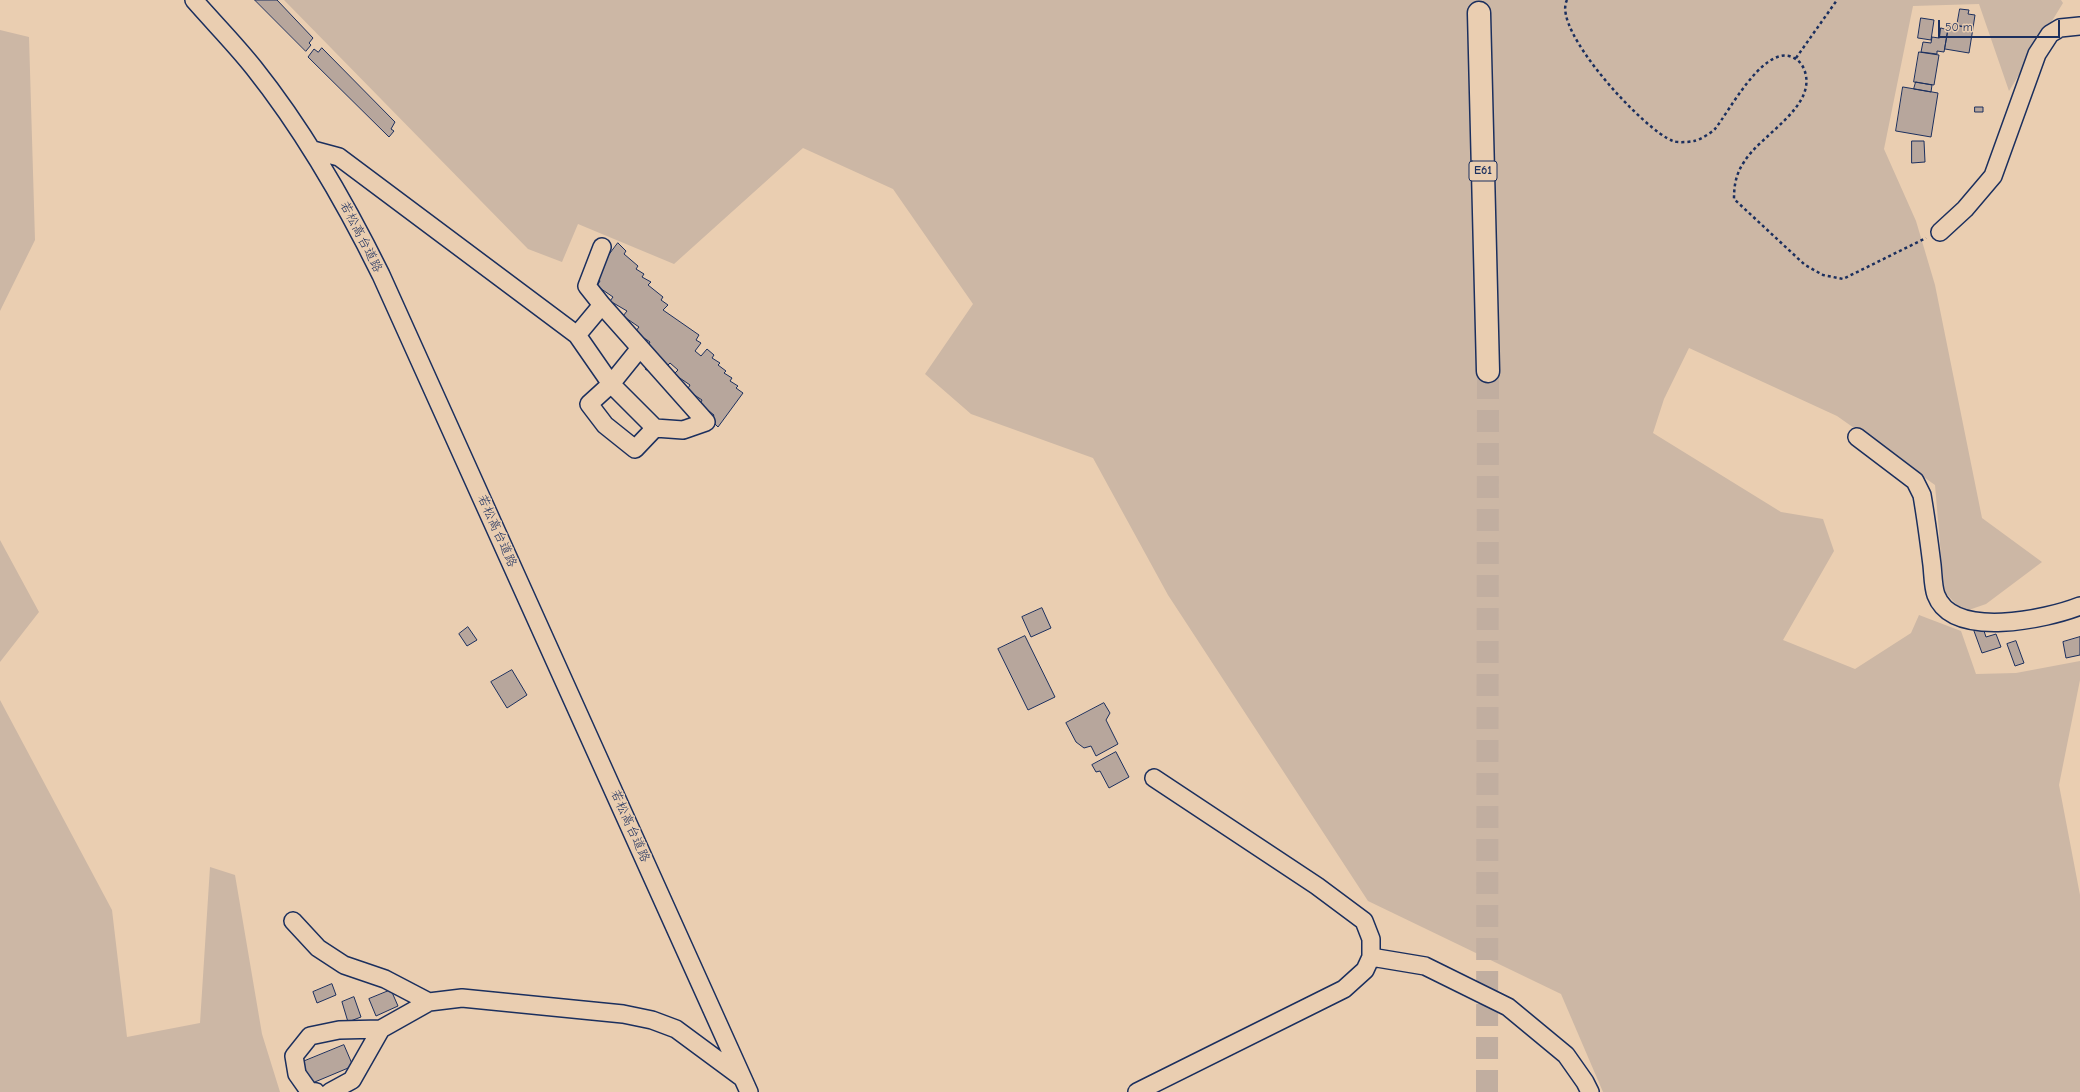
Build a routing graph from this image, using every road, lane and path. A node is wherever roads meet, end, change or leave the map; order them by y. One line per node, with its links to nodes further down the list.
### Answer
1 (194, 0): 7 (street, 若松高台道路)
2 (1567, 0): 6 (path)
3 (1837, 0): 6 (path)
4 (1479, 13): 13 (highway, E61)
5 (2080, 26): 8 (street)
6 (1796, 58): 8 (path)
7 (313, 150): 11 (street); 23 (street, 若松高台道路)
8 (1940, 232)
9 (602, 247): 10 (street)
10 (602, 304): 11 (street); 12 (street)
11 (577, 335): 14 (street)
12 (640, 348): 14 (street); 15 (street)
13 (1488, 371)
14 (611, 384): 15 (street); 15 (street)
15 (656, 428)
16 (1857, 437): 17 (street)
17 (2080, 606)
18 (1154, 778): 20 (street)
19 (293, 921): 21 (street)
20 (1371, 957): 26 (street); 27 (street)
21 (429, 1002): 22 (street); 23 (street)
22 (381, 1029): 24 (street); 25 (street)
23 (746, 1085)
24 (316, 1092)
25 (330, 1092)
26 (1137, 1092)
27 (1590, 1092)

